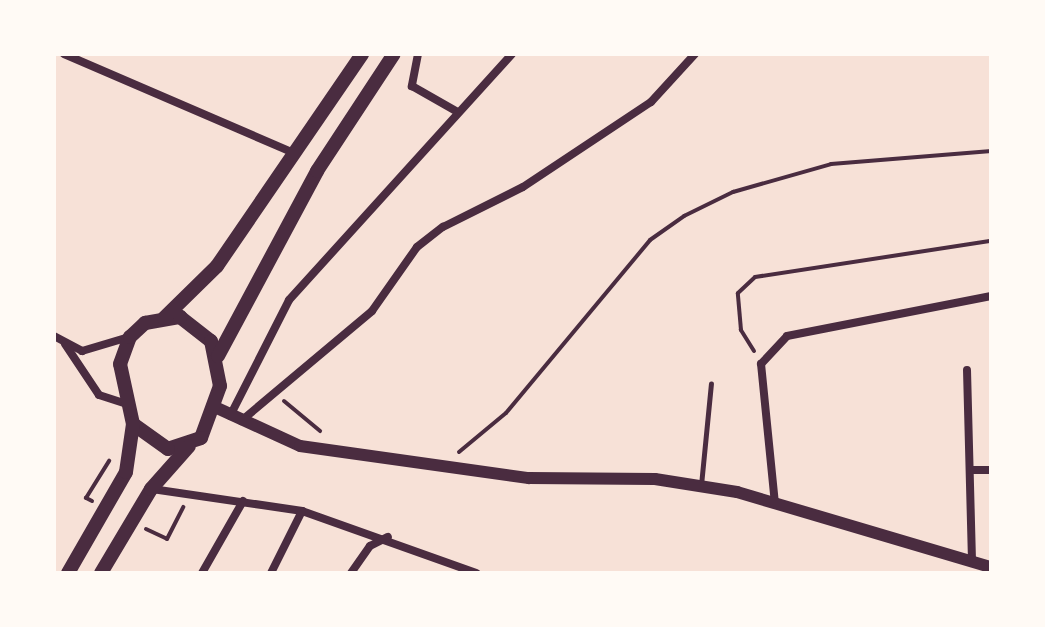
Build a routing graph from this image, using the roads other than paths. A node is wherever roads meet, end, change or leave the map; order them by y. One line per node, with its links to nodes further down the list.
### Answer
1 (64, 54): 8 (street)
2 (362, 54): 8 (main road)
3 (394, 54): 14 (main road)
4 (418, 54): 7 (street)
5 (512, 54): 7 (street)
6 (695, 54): 19 (street)
7 (456, 111): 19 (street)
8 (294, 153): 10 (main road)
9 (991, 296): 27 (street)
10 (164, 318): 12 (main road); 14 (main road)
11 (54, 336): 13 (street)
12 (130, 337): 13 (street); 17 (main road)
13 (65, 344): 17 (street)
14 (218, 356): 18 (main road)
15 (967, 370): 22 (street)
16 (711, 383): 24 (lane)
17 (124, 403): 20 (main road)
18 (217, 408): 19 (street); 21 (main road)
19 (234, 420): 24 (street)
20 (133, 424): 21 (main road); 32 (main road)
21 (189, 446): 25 (main road)
22 (970, 470): 23 (street); 30 (street)
23 (991, 470)
24 (701, 486): 27 (street)
25 (151, 489): 26 (street); 33 (main road)
26 (243, 501): 28 (street); 34 (street)
27 (775, 504): 30 (street)
28 (302, 511): 29 (street); 35 (street)
29 (388, 537): 36 (street); 37 (street)
30 (972, 562): 31 (street)
31 (991, 567)
32 (68, 573)
33 (101, 573)
34 (202, 573)
35 (271, 573)
36 (351, 573)
37 (476, 573)

